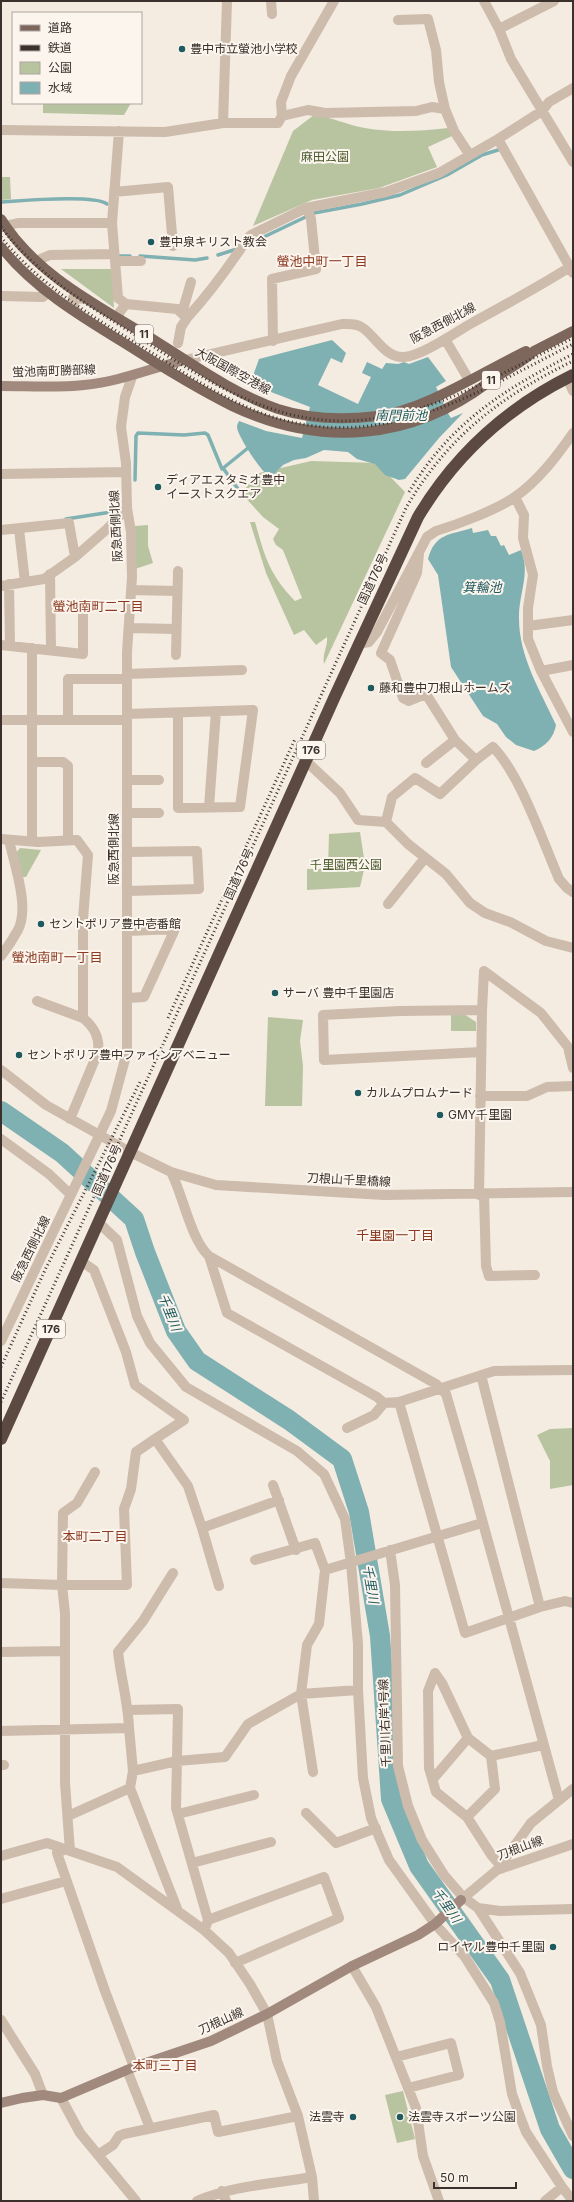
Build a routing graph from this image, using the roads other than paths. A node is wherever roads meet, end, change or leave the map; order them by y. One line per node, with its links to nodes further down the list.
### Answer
1 (227, 1): 13 (street)
2 (271, 1): 6 (street)
3 (334, 1): 12 (street)
4 (484, 1): 8 (street)
5 (554, 1): 8 (street)
6 (272, 14)
7 (398, 20): 10 (street)
8 (499, 29): 11 (street)
9 (573, 88): 11 (street)
10 (445, 109): 12 (street); 17 (street)
11 (542, 110): 16 (street); 18 (street)
12 (282, 116): 13 (street)
13 (223, 123): 15 (street)
14 (1, 130): 15 (street)
15 (119, 131): 19 (street)
16 (498, 139): 17 (street); 28 (street)
17 (469, 154): 20 (street)
18 (573, 162)
19 (114, 192): 22 (street); 23 (street)
20 (309, 213): 34 (street); 39 (street)
21 (3, 223): 22 (street); 26 (main road, 大阪国際空港線 / 11)
22 (112, 223): 25 (street)
23 (173, 246)
24 (1, 247): 30 (main road, 大阪国際空港線 / 11)
25 (114, 258): 26 (street); 27 (street); 33 (street)
26 (36, 261): 32 (main road, 大阪国際空港線 / 11)
27 (141, 262)
28 (572, 268): 38 (street, 阪急西側北線)
29 (191, 282): 34 (street)
30 (48, 292): 31 (street); 35 (main road, 大阪国際空港線 / 11)
31 (1, 296)
32 (89, 300): 35 (street); 36 (main road, 大阪国際空港線 / 11)
33 (126, 304): 34 (street); 36 (street)
34 (185, 315): 40 (street)
35 (81, 316): 43 (main road, 大阪国際空港線 / 11)
36 (119, 318): 42 (main road, 大阪国際空港線 / 11)
37 (573, 331): 41 (main road, 大阪国際空港線 / 11)
38 (445, 339): 39 (street, 阪急西側北線); 46 (street)
39 (273, 341): 42 (street, 阪急西側北線)
40 (178, 343)
41 (534, 351): 43 (main road, 大阪国際空港線 / 11); 46 (main road, 大阪国際空港線 / 11)
42 (185, 360): 43 (street, 阪急西側北線); 46 (main road, 大阪国際空港線 / 11)
43 (161, 366): 45 (street, 阪急西側北線)
44 (570, 376): 48 (street); 70 (highway, 国道176号 / 176)
45 (132, 377): 47 (street, 蛍池南町勝部線); 50 (street, 阪急西側北線)
46 (469, 380)
47 (1, 386)
48 (573, 391)
49 (573, 433): 52 (street)
50 (126, 472): 51 (street); 53 (street, 阪急西側北線)
51 (1, 474)
52 (515, 497): 56 (street); 66 (street)
53 (127, 508): 57 (street); 62 (street, 阪急西側北線)
54 (19, 529): 55 (street); 57 (street); 60 (street)
55 (1, 530)
56 (418, 554): 70 (street); 85 (street)
57 (75, 557): 59 (street)
58 (178, 571): 63 (street)
59 (50, 574): 60 (street); 72 (street)
60 (25, 582): 61 (street)
61 (5, 585): 69 (street)
62 (131, 590): 63 (street); 67 (street, 阪急西側北線)
63 (177, 591): 68 (street)
64 (83, 611): 72 (street)
65 (573, 620): 66 (street)
66 (528, 626): 76 (street)
67 (129, 628): 68 (street); 77 (street, 阪急西側北線)
68 (176, 629): 73 (street)
69 (5, 644): 71 (street)
70 (358, 644): 87 (highway, 国道176号 / 176)
71 (32, 648): 72 (street); 82 (street)
72 (51, 650)
73 (176, 655)
74 (573, 665): 76 (street)
75 (242, 670): 77 (street)
76 (541, 671): 84 (street)
77 (127, 677): 80 (street, 阪急西側北線); 83 (street)
78 (216, 711): 79 (street); 92 (street); 92 (street)
79 (178, 713): 80 (street); 92 (street)
80 (127, 717): 83 (street); 90 (street, 阪急西側北線)
81 (1, 720): 82 (street)
82 (32, 720): 83 (street); 88 (street)
83 (68, 720)
84 (573, 732)
85 (455, 740): 86 (street); 89 (street)
86 (476, 760): 95 (street); 102 (street)
87 (306, 761): 95 (street); 119 (highway, 国道176号 / 176)
88 (32, 762): 97 (street); 98 (street)
89 (426, 763)
90 (127, 780): 91 (street); 94 (street, 阪急西側北線)
91 (159, 780)
92 (209, 807)
93 (159, 812): 94 (street)
94 (127, 813): 99 (street, 阪急西側北線)
95 (386, 822): 100 (street)
96 (5, 839): 98 (street); 106 (street)
97 (68, 839): 98 (street); 110 (street)
98 (32, 841)
99 (127, 852): 101 (street, 阪急西側北線); 101 (street)
100 (425, 858): 103 (street); 105 (street)
101 (127, 891): 104 (street, 阪急西側北線)
102 (573, 892)
103 (388, 904)
104 (127, 931): 107 (street, 阪急西側北線); 107 (street)
105 (573, 948)
106 (1, 956)
107 (127, 998): 117 (street, 阪急西側北線)
108 (36, 1001): 110 (street)
109 (482, 1010): 111 (street); 111 (street); 112 (street)
110 (83, 1018): 116 (street)
111 (481, 1052): 115 (street)
112 (573, 1068)
113 (1, 1070): 116 (street, 刀根山千里橋線)
114 (573, 1086): 115 (street)
115 (480, 1096): 123 (street)
116 (70, 1119): 117 (street, 刀根山千里橋線)
117 (99, 1134): 119 (street, 刀根山千里橋線); 122 (street, 阪急西側北線)
118 (1, 1139): 122 (street)
119 (130, 1152): 120 (street, 刀根山千里橋線); 124 (highway, 国道176号 / 176)
120 (171, 1172): 123 (street, 刀根山千里橋線); 125 (street)
121 (573, 1192): 123 (street, 刀根山千里橋線)
122 (72, 1193): 128 (street, 阪急西側北線)
123 (482, 1195): 127 (street)
124 (100, 1221): 126 (highway, 国道176号 / 176); 146 (street)
125 (209, 1256): 131 (street); 133 (street)
126 (81, 1261): 135 (highway, 国道176号 / 176); 136 (street)
127 (535, 1275)
128 (1, 1341)
129 (573, 1370): 130 (street)
130 (481, 1374): 131 (street); 153 (street)
131 (442, 1389): 132 (street); 140 (street)
132 (399, 1402): 133 (street); 142 (street)
133 (384, 1403): 134 (street)
134 (347, 1428)
135 (1, 1439)
136 (155, 1439): 141 (street); 150 (street)
137 (95, 1472): 150 (street)
138 (273, 1485): 139 (street)
139 (279, 1500): 141 (street); 143 (street)
140 (482, 1523): 142 (street); 154 (street)
141 (202, 1528): 151 (street)
142 (438, 1536): 144 (street); 154 (street)
143 (296, 1550): 145 (street); 147 (street)
144 (390, 1550): 146 (street); 187 (street, 千里川右岸1号線)
145 (255, 1560)
146 (351, 1562): 147 (street); 157 (street)
147 (325, 1570): 158 (street)
148 (173, 1574): 159 (street)
149 (1, 1583): 150 (street)
150 (62, 1585): 156 (street)
151 (219, 1586)
152 (573, 1602): 153 (street)
153 (540, 1607): 154 (street)
154 (508, 1618): 164 (street)
155 (1, 1652): 156 (street)
156 (65, 1652): 161 (street)
157 (358, 1690): 158 (street); 178 (street)
158 (301, 1694): 166 (street); 168 (street)
159 (128, 1710): 160 (street); 166 (street)
160 (129, 1728): 161 (street); 167 (street)
161 (65, 1730): 162 (street); 176 (street)
162 (1, 1731)
163 (468, 1738): 165 (street); 169 (street); 169 (street)
164 (543, 1745): 165 (street); 173 (street)
165 (491, 1756): 177 (street)
166 (177, 1761): 167 (street); 175 (street)
167 (133, 1771): 170 (street)
168 (313, 1772)
169 (433, 1779): 177 (street)
170 (130, 1788): 176 (street); 190 (street)
171 (573, 1789): 173 (street)
172 (254, 1794): 175 (street)
173 (559, 1800): 184 (street)
174 (306, 1813): 178 (street)
175 (178, 1814): 183 (street)
176 (68, 1816): 181 (street)
177 (467, 1817): 184 (street)
178 (376, 1828): 191 (street)
179 (271, 1842): 183 (street)
180 (573, 1844): 184 (street, 刀根山線)
181 (68, 1850): 182 (street); 185 (street); 190 (street)
182 (1, 1856)
183 (192, 1863): 192 (street)
184 (498, 1868): 187 (street, 刀根山線)
185 (66, 1881): 186 (street); 198 (street)
186 (1, 1899)
187 (462, 1899): 188 (street, 千里川右岸1号線); 191 (street, 刀根山線)
188 (478, 1908): 189 (street); 205 (street, 千里川右岸1号線)
189 (573, 1909)
190 (178, 1911): 192 (street)
191 (436, 1923): 194 (street, 刀根山線); 208 (street)
192 (206, 1925): 193 (street); 193 (street)
193 (235, 1963): 195 (street)
194 (352, 1966): 195 (street, 刀根山線); 197 (street)
195 (267, 2014): 198 (street, 刀根山線); 203 (street)
196 (1, 2020): 200 (street)
197 (396, 2058): 199 (street); 199 (street)
198 (131, 2068): 201 (street, 刀根山線); 204 (street)
199 (408, 2088): 213 (street)
200 (43, 2095): 201 (street); 202 (street)
201 (61, 2098): 206 (street)
202 (1, 2103)
203 (298, 2116): 204 (street); 207 (street)
204 (150, 2128): 206 (street)
205 (573, 2136)
206 (98, 2155): 210 (street)
207 (312, 2177): 209 (street); 212 (street)
208 (562, 2187): 214 (street); 215 (street)
209 (224, 2196): 211 (street)
210 (136, 2201)
211 (197, 2201)
212 (314, 2201)
213 (439, 2201)
214 (545, 2201)
215 (573, 2201)

